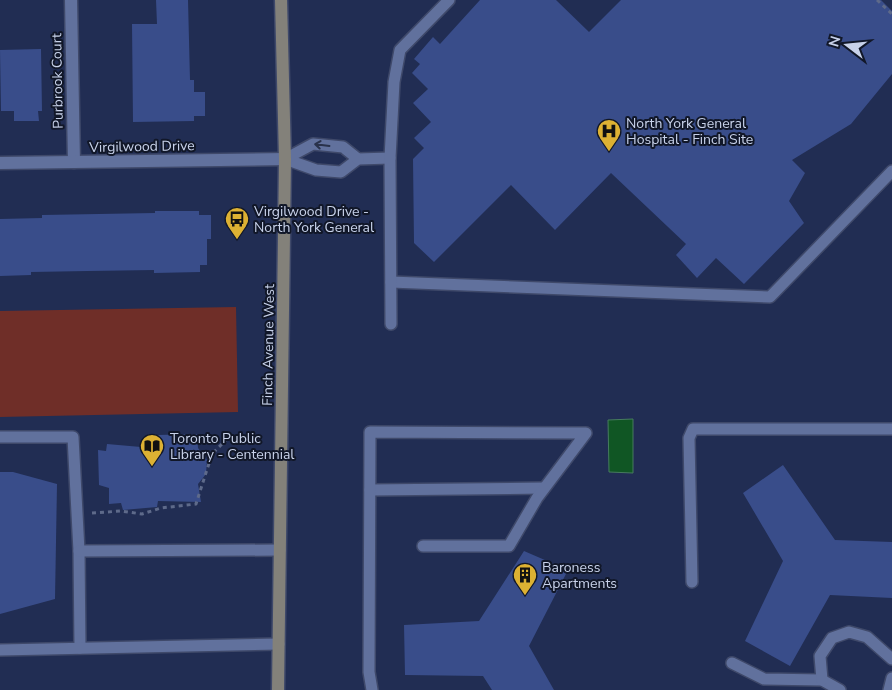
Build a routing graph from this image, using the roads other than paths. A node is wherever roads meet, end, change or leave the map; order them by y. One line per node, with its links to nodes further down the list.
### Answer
1 (71, 0): 7 (street, Purbrook Court)
2 (281, 0): 5 (main road, Finch Avenue West)
3 (450, 0): 4 (lane)
4 (390, 158): 6 (lane); 10 (lane)
5 (285, 159): 6 (lane); 6 (lane, one-way to 5); 7 (street, Virgilwood Drive); 17 (main road, Finch Avenue West)
6 (358, 160)
7 (74, 162): 8 (street, Virgilwood Drive)
8 (0, 163)
9 (892, 172): 10 (lane)
10 (392, 282): 11 (lane)
11 (391, 324)
12 (892, 429): 19 (lane)
13 (0, 436): 18 (lane)
14 (544, 488): 15 (lane); 15 (lane); 16 (lane)
15 (370, 490): 28 (lane)
16 (423, 546)
17 (280, 550): 18 (lane); 20 (main road, Finch Avenue West)
18 (79, 551): 21 (lane)
19 (692, 582)
20 (279, 644): 21 (lane); 27 (main road, Finch Avenue West)
21 (80, 648): 22 (lane)
22 (0, 650)
23 (892, 659): 26 (lane)
24 (732, 663): 26 (lane)
25 (892, 678): 30 (lane)
26 (822, 680): 29 (lane)
27 (278, 690)
28 (372, 690)
29 (840, 690)
30 (889, 690)

